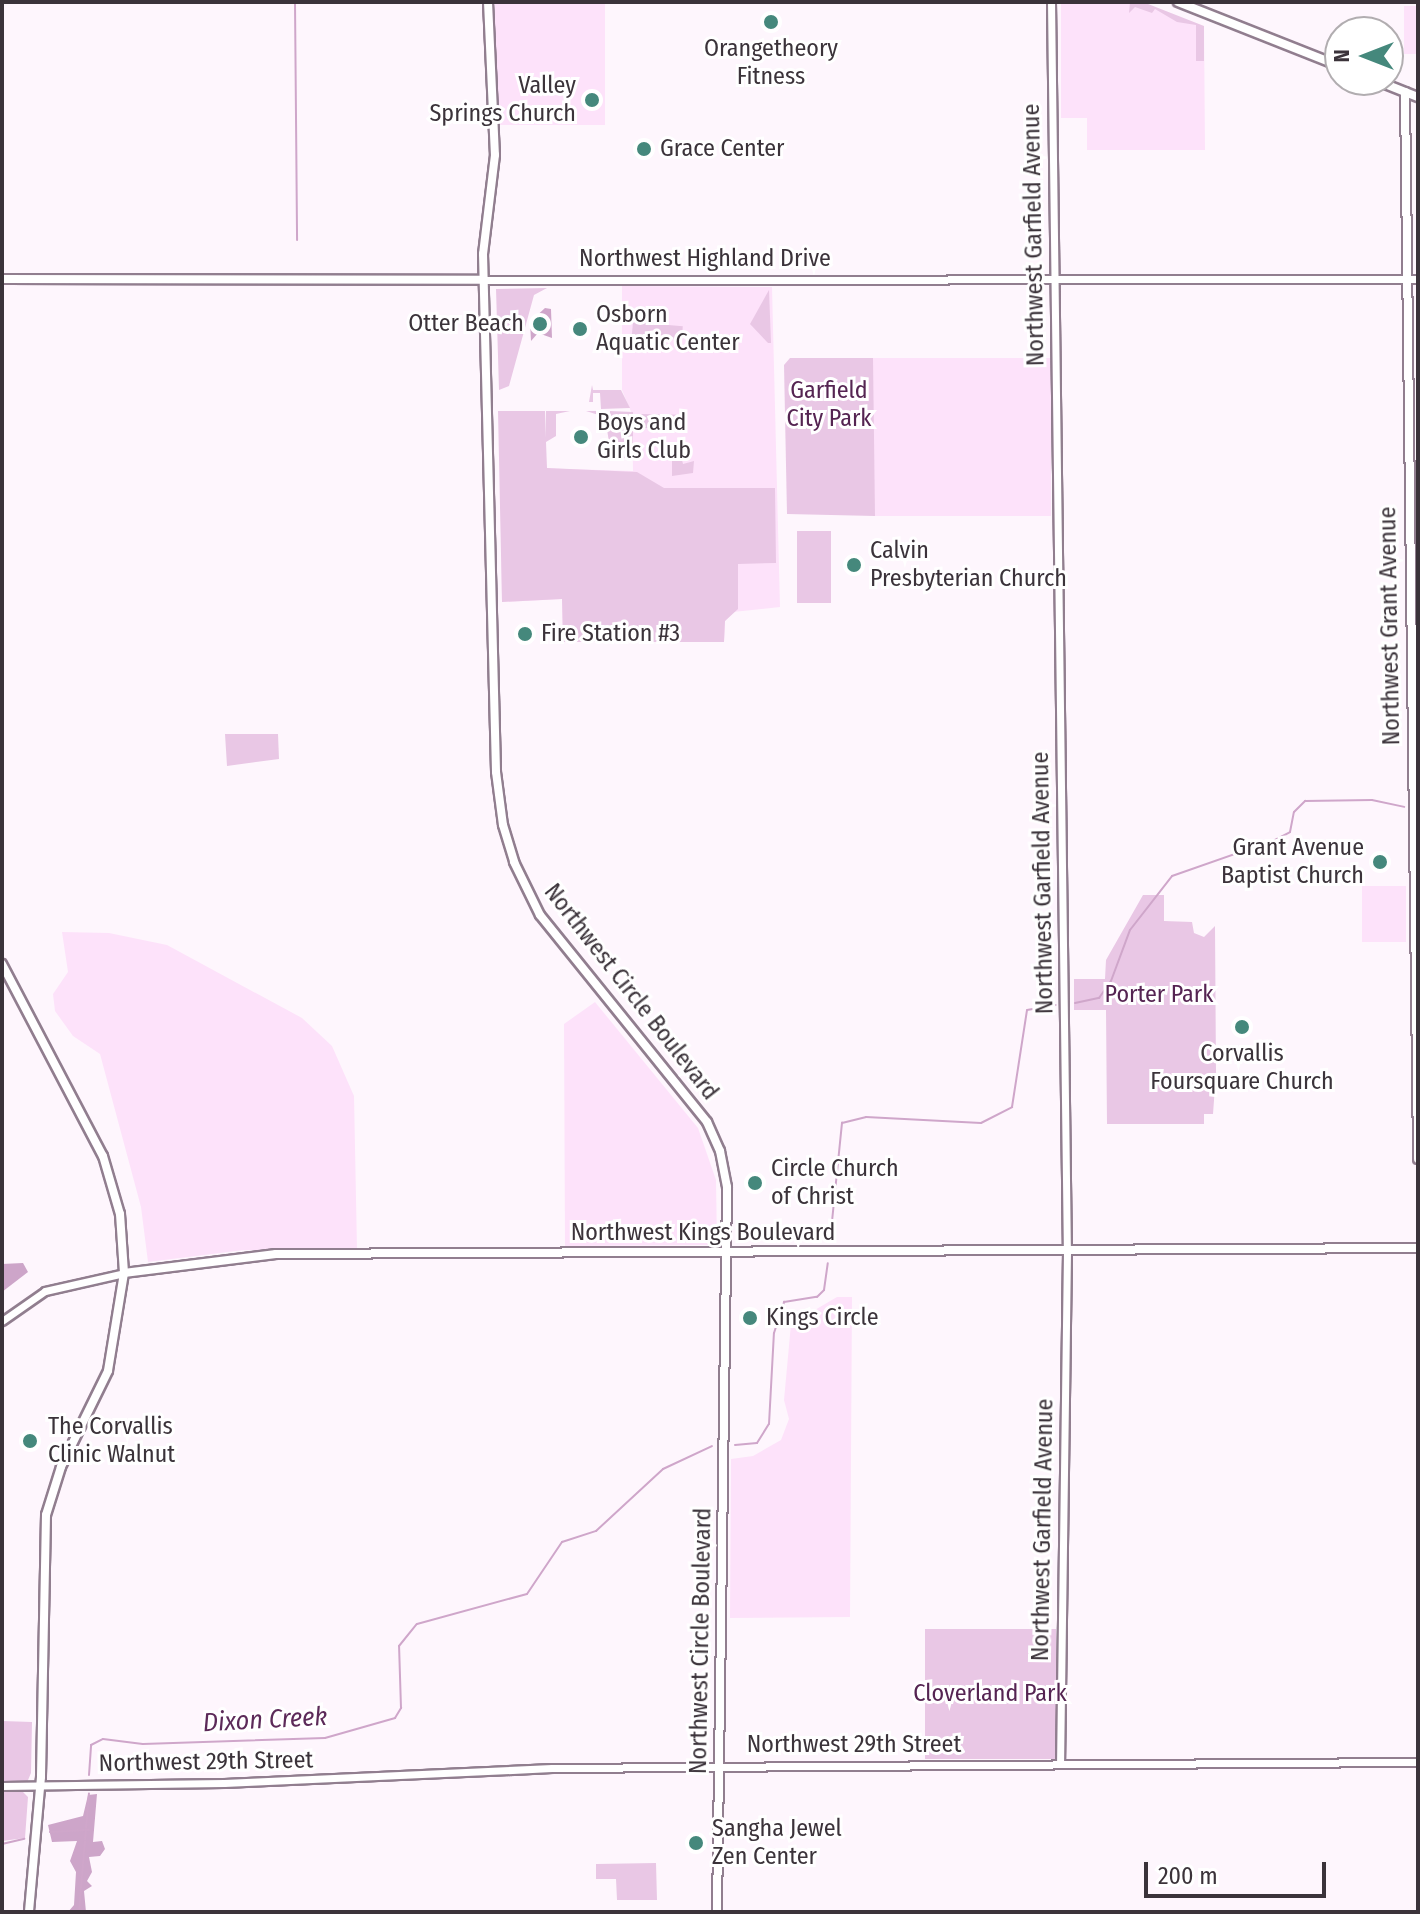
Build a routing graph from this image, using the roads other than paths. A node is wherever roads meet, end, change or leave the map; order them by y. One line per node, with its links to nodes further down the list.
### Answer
1 (488, 2): 11 (main road, Northwest Circle Boulevard)
2 (1051, 2): 7 (street, Northwest Garfield Avenue)
3 (1178, 2): 4 (main road)
4 (1324, 60)
5 (1405, 92): 6 (main road); 9 (main road, Northwest Grant Avenue)
6 (1418, 97)
7 (1054, 278): 9 (street, Northwest Highland Drive); 11 (street, Northwest Highland Drive); 15 (street, Northwest Garfield Avenue)
8 (2, 279): 11 (main road, Northwest Highland Drive)
9 (1407, 279): 10 (street, Northwest Highland Drive); 13 (main road, Northwest Grant Avenue)
10 (1418, 279)
11 (484, 280): 16 (main road, Northwest Circle Boulevard)
12 (2, 964): 17 (main road)
13 (1418, 1159)
14 (1418, 1248): 15 (main road, Northwest Kings Boulevard)
15 (1067, 1252): 16 (main road, Northwest Kings Boulevard); 20 (street, Northwest Garfield Avenue)
16 (727, 1253): 17 (main road, Northwest Kings Boulevard); 21 (main road, Northwest Circle Boulevard)
17 (124, 1273): 18 (street, Northwest Kings Boulevard); 22 (main road)
18 (2, 1321)
19 (1418, 1762): 20 (street, Northwest 29th Street)
20 (1060, 1764): 21 (street, Northwest 29th Street)
21 (719, 1766): 22 (street, Northwest 29th Street); 25 (main road, Northwest Circle Boulevard)
22 (40, 1785): 23 (street, Northwest 29th Street); 24 (main road)
23 (2, 1786)
24 (29, 1912)
25 (717, 1912)

